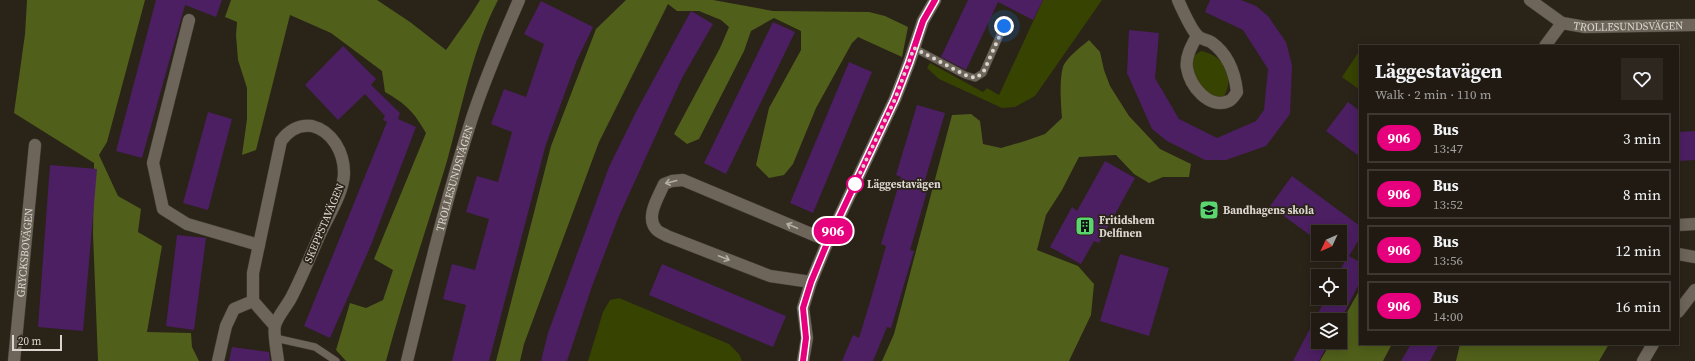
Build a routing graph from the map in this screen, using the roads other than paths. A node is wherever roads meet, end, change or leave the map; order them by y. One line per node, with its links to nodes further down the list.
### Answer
1 (519, 0): 29 (street, TROLLESUNDSVÄGEN)
2 (935, 0): 11 (street)
3 (1178, 0): 9 (street)
4 (1530, 0): 6 (street, TROLLESUNDSVÄGEN)
5 (189, 20): 16 (street)
6 (1562, 23): 7 (street, TROLLESUNDSVÄGEN); 10 (street, TROLLESUNDSVÄGEN)
7 (1695, 25)
8 (1004, 26): 11 (lane)
9 (1197, 36): 9 (street)
10 (1546, 45)
11 (914, 48): 15 (street)
12 (35, 145): 25 (street, GRYCKSBOVÄGEN)
13 (1695, 224): 14 (street)
14 (1679, 225)
15 (828, 241): 19 (street); 19 (street, one-way to 19)
16 (259, 245): 21 (street, SKEPPSTAVÄGEN); 23 (street, SKEPPSTAVÄGEN)
17 (1679, 254): 18 (street)
18 (1695, 257)
19 (811, 282): 30 (street)
20 (1695, 290): 22 (street)
21 (253, 301): 23 (street); 26 (street)
22 (1679, 311)
23 (275, 332): 27 (street); 28 (lane)
24 (1652, 345): 31 (street)
25 (14, 361)
26 (218, 361)
27 (278, 361)
28 (336, 361)
29 (407, 361)
30 (803, 361)
31 (1643, 361)

